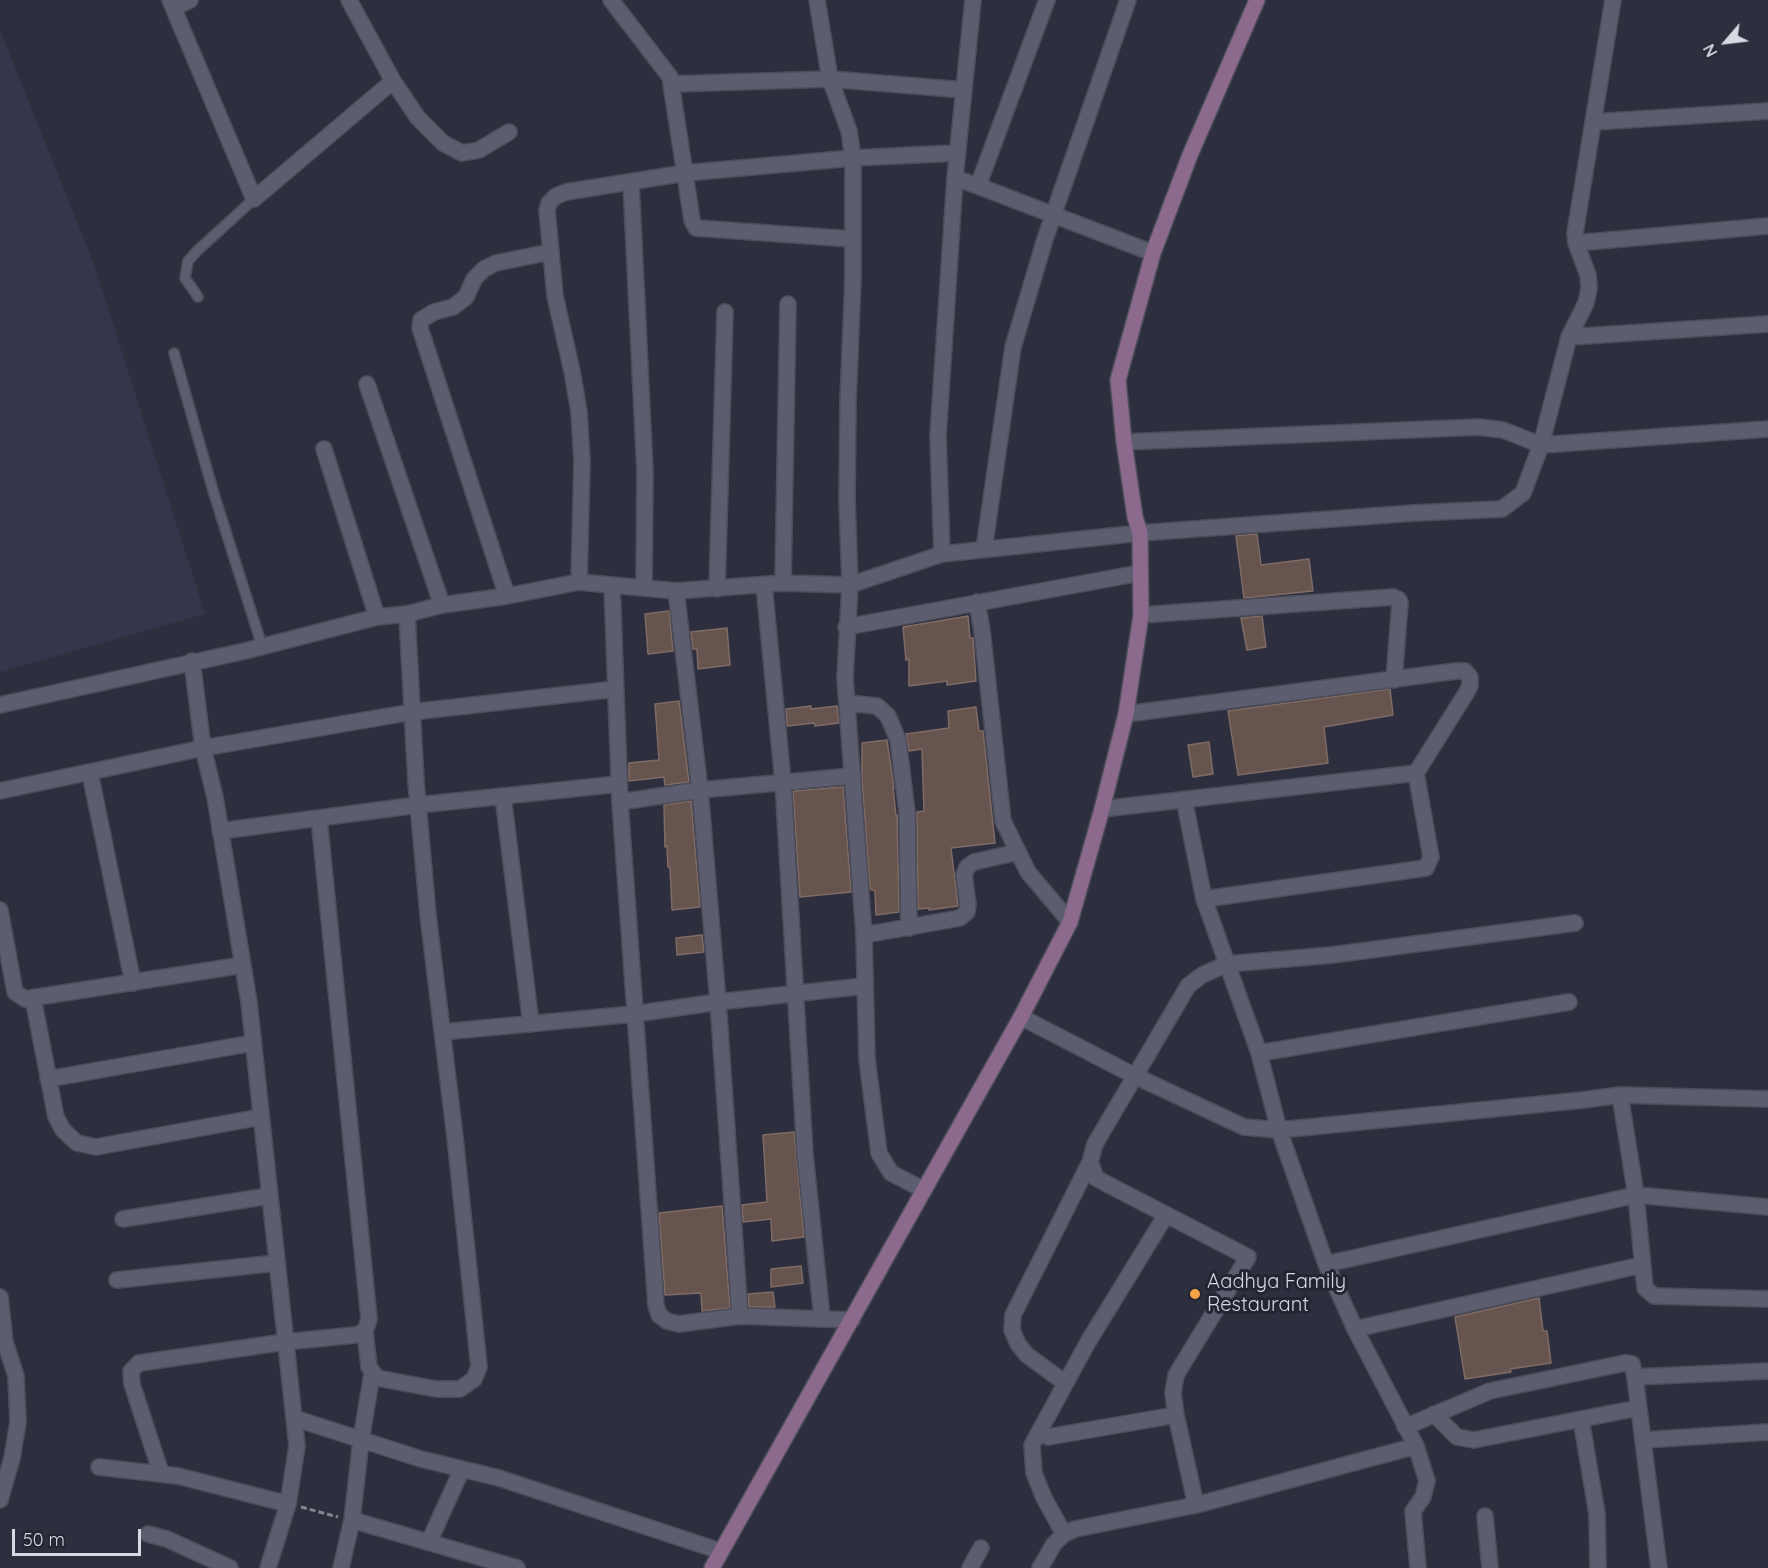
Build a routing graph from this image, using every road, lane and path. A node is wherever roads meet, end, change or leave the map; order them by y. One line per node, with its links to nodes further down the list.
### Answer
1 (190, 0): 10 (street)
2 (349, 0): 12 (street)
3 (611, 0): 13 (street)
4 (817, 0): 11 (street)
5 (973, 0): 14 (street)
6 (1047, 0): 23 (street)
7 (1128, 0): 25 (street)
8 (1257, 0): 30 (main road)
9 (1613, 0): 16 (street)
10 (172, 4): 24 (street)
11 (830, 79): 13 (street); 14 (street); 19 (street)
12 (393, 81): 17 (street); 24 (street)
13 (672, 84): 20 (street)
14 (964, 90): 18 (street)
15 (1768, 111): 16 (street)
16 (1593, 122): 28 (street)
17 (509, 132)
18 (956, 153): 19 (street); 21 (street)
19 (853, 158): 20 (street); 27 (street)
20 (685, 173): 22 (street); 27 (street)
21 (955, 178): 23 (street); 44 (street)
22 (630, 182): 29 (street); 51 (street)
23 (978, 186): 25 (street)
24 (254, 199): 31 (lane)
25 (1053, 214): 30 (street); 43 (street)
26 (1768, 226): 28 (street)
27 (852, 239): 50 (street)
28 (1576, 243): 35 (street)
29 (550, 252): 46 (street); 54 (street)
30 (1153, 253): 39 (main road)
31 (198, 297)
32 (788, 304): 47 (street)
33 (725, 312): 52 (street)
34 (1768, 324): 35 (street)
35 (1569, 337): 40 (street)
36 (174, 353): 61 (lane)
37 (367, 384): 56 (street)
38 (1768, 429): 40 (street)
39 (1124, 442): 40 (street); 42 (main road)
40 (1541, 445): 42 (street)
41 (324, 449): 59 (street)
42 (1140, 533): 43 (street); 45 (main road)
43 (984, 549): 44 (street)
44 (942, 554): 50 (street)
45 (1140, 573): 55 (street); 58 (main road)
46 (579, 582): 48 (street); 54 (street)
47 (783, 584): 49 (street); 50 (street)
48 (612, 585): 51 (street); 64 (street)
49 (764, 585): 52 (street); 73 (street)
50 (850, 585): 60 (street)
51 (644, 588): 53 (street)
52 (717, 589): 53 (street)
53 (676, 591): 75 (street)
54 (507, 596): 56 (street)
55 (976, 602): 60 (street); 84 (street)
56 (442, 605): 57 (street)
57 (407, 614): 59 (street); 67 (street)
58 (1141, 615): 63 (street); 68 (main road)
59 (377, 617): 61 (street)
60 (846, 627): 65 (street)
61 (262, 646): 62 (street)
62 (192, 661): 66 (street); 69 (street)
63 (1394, 680): 68 (street); 70 (street)
64 (616, 689): 67 (street); 74 (street)
65 (847, 703): 72 (street); 89 (street)
66 (0, 705)
67 (412, 712): 69 (street); 80 (street)
68 (1126, 714): 81 (main road)
69 (203, 748): 71 (street); 83 (street)
70 (1416, 772): 78 (street); 85 (street)
71 (90, 773): 76 (street); 93 (street)
72 (853, 776): 73 (street); 90 (street)
73 (783, 782): 75 (street); 95 (street)
74 (619, 784): 77 (street); 79 (street)
75 (700, 790): 79 (street); 97 (street)
76 (0, 791)
77 (503, 796): 80 (street); 101 (street)
78 (1184, 800): 81 (street); 85 (street)
79 (620, 802): 99 (street)
80 (418, 805): 82 (street); 102 (street)
81 (1102, 809): 87 (main road)
82 (319, 818): 83 (street); 128 (street)
83 (220, 831): 92 (street)
84 (1018, 852): 87 (street); 89 (street)
85 (1204, 899): 91 (street)
86 (0, 910): 96 (street)
87 (1070, 922): 100 (main road)
88 (1575, 923): 91 (street)
89 (909, 928): 90 (street)
90 (864, 935): 94 (street)
91 (1227, 964): 104 (street); 105 (street)
92 (243, 965): 93 (street); 103 (street)
93 (133, 982): 96 (street)
94 (864, 986): 95 (street); 112 (street)
95 (795, 993): 97 (street); 125 (street)
96 (33, 998): 106 (street)
97 (718, 1002): 99 (street); 124 (street)
98 (1569, 1002): 104 (street)
99 (634, 1014): 101 (street); 124 (street)
100 (1022, 1017): 105 (street); 112 (main road)
101 (531, 1024): 102 (street)
102 (442, 1032): 132 (street)
103 (253, 1043): 106 (street); 109 (street)
104 (1259, 1053): 110 (street)
105 (1135, 1076): 110 (street); 111 (street)
106 (48, 1079): 109 (street)
107 (1620, 1095): 108 (street); 110 (street); 113 (street)
108 (1768, 1100)
109 (261, 1117): 114 (street)
110 (1280, 1131): 119 (street)
111 (1090, 1162): 116 (street); 134 (street)
112 (924, 1190): 126 (main road)
113 (1636, 1195): 115 (street); 119 (street); 120 (street)
114 (269, 1196): 117 (street); 118 (street)
115 (1768, 1207)
116 (1166, 1215): 134 (street); 137 (street)
117 (123, 1219)
118 (277, 1263): 121 (street); 130 (street)
119 (1326, 1264): 127 (street)
120 (1642, 1265): 123 (street); 127 (street)
121 (117, 1280)
122 (0, 1297): 129 (street)
123 (1768, 1299)
124 (740, 1316): 125 (street)
125 (822, 1318): 126 (street)
126 (852, 1320): 158 (main road)
127 (1355, 1329): 140 (street)
128 (364, 1332): 130 (street); 132 (street)
129 (2, 1342): 149 (street)
130 (285, 1342): 138 (street); 148 (street)
131 (1768, 1371): 133 (street)
132 (372, 1374): 143 (street)
133 (1635, 1377): 135 (street); 136 (street)
134 (1065, 1383): 155 (street)
135 (1638, 1408): 139 (street); 144 (street)
136 (1434, 1414): 139 (street); 140 (street)
137 (1176, 1415): 142 (street); 151 (street)
138 (294, 1418): 143 (street); 150 (street)
139 (1581, 1419): 168 (street)
140 (1405, 1427): 145 (street)
141 (1768, 1432): 144 (street)
142 (1048, 1437)
143 (361, 1440): 147 (street); 153 (street)
144 (1643, 1440): 169 (street)
145 (1416, 1446): 151 (street); 166 (street)
146 (99, 1467): 148 (street)
147 (462, 1469): 156 (street); 158 (street)
148 (161, 1473): 150 (street)
149 (0, 1500)
150 (288, 1504): 153 (path); 160 (street)
151 (1196, 1505): 155 (street)
152 (1485, 1516): 167 (street)
153 (352, 1520): 156 (street); 161 (street)
154 (148, 1534): 159 (street)
155 (1064, 1534): 165 (street)
156 (429, 1542): 162 (street)
157 (981, 1548): 164 (street)
158 (720, 1551): 163 (main road)
159 (230, 1568)
160 (268, 1568)
161 (341, 1568)
162 (516, 1568)
163 (712, 1568)
164 (970, 1568)
165 (1040, 1568)
166 (1418, 1568)
167 (1490, 1568)
168 (1598, 1568)
169 (1659, 1568)

